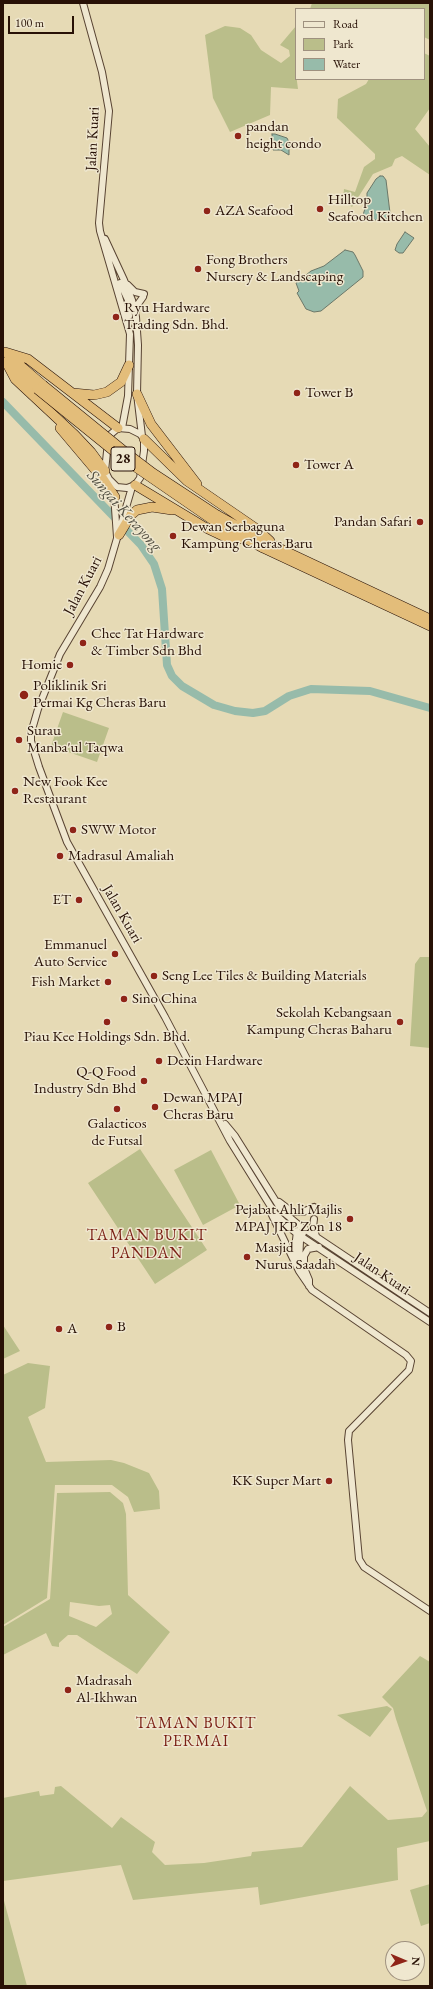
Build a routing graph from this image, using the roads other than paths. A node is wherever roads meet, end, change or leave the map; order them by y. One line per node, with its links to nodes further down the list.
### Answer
1 (83, 3): 2 (street, Jalan Kuari)
2 (100, 231): 3 (street, Jalan Kuari); 4 (street, Jalan Kuari)
3 (113, 272): 5 (street); 7 (street, Jalan Kuari)
4 (124, 280): 5 (street, Jalan Kuari); 6 (street)
5 (130, 299): 6 (street, Jalan Kuari); 7 (street)
6 (136, 317): 11 (street, Jalan Kuari)
7 (130, 334): 9 (street, Jalan Kuari)
8 (4, 356): 10 (highway); 12 (highway); 22 (highway, 28, bridge)
9 (129, 365): 10 (highway); 13 (street, Jalan Kuari)
10 (73, 392): 13 (highway)
11 (137, 394): 14 (street, Jalan Kuari); 18 (highway)
12 (44, 406): 15 (highway); 19 (highway)
13 (120, 428): 14 (street); 15 (street)
14 (143, 437): 17 (street); 18 (highway)
15 (105, 471): 16 (street)
16 (112, 483): 17 (street); 19 (street, Jalan Kuari)
17 (134, 486): 20 (highway); 21 (street)
18 (207, 496): 25 (highway)
19 (115, 497): 23 (street, Jalan Kuari)
20 (176, 510): 21 (highway); 24 (highway)
21 (126, 518): 23 (highway)
22 (216, 518): 24 (highway, 28); 25 (highway, 28)
23 (118, 538): 28 (street, Jalan Kuari)
24 (245, 539): 27 (highway, 28)
25 (279, 549): 26 (highway, 28)
26 (430, 619)
27 (430, 626)
28 (218, 1117): 29 (street, Jalan Kuari); 30 (street, Jalan Kuari)
29 (273, 1197): 31 (street); 33 (street, Jalan Kuari)
30 (270, 1206): 34 (street, Jalan Kuari); 37 (street)
31 (314, 1207)
32 (314, 1218): 35 (street)
33 (303, 1228): 34 (street); 35 (street, Jalan Kuari)
34 (299, 1235): 36 (street, Jalan Kuari); 37 (street); 38 (street)
35 (317, 1237): 40 (street, Jalan Kuari)
36 (319, 1247): 39 (street); 41 (street, Jalan Kuari)
37 (294, 1260): 38 (street)
38 (299, 1271): 39 (street)
39 (308, 1286): 42 (street)
40 (430, 1313)
41 (430, 1322)
42 (361, 1562): 43 (street); 44 (street)
43 (430, 1607)
44 (430, 1611)

